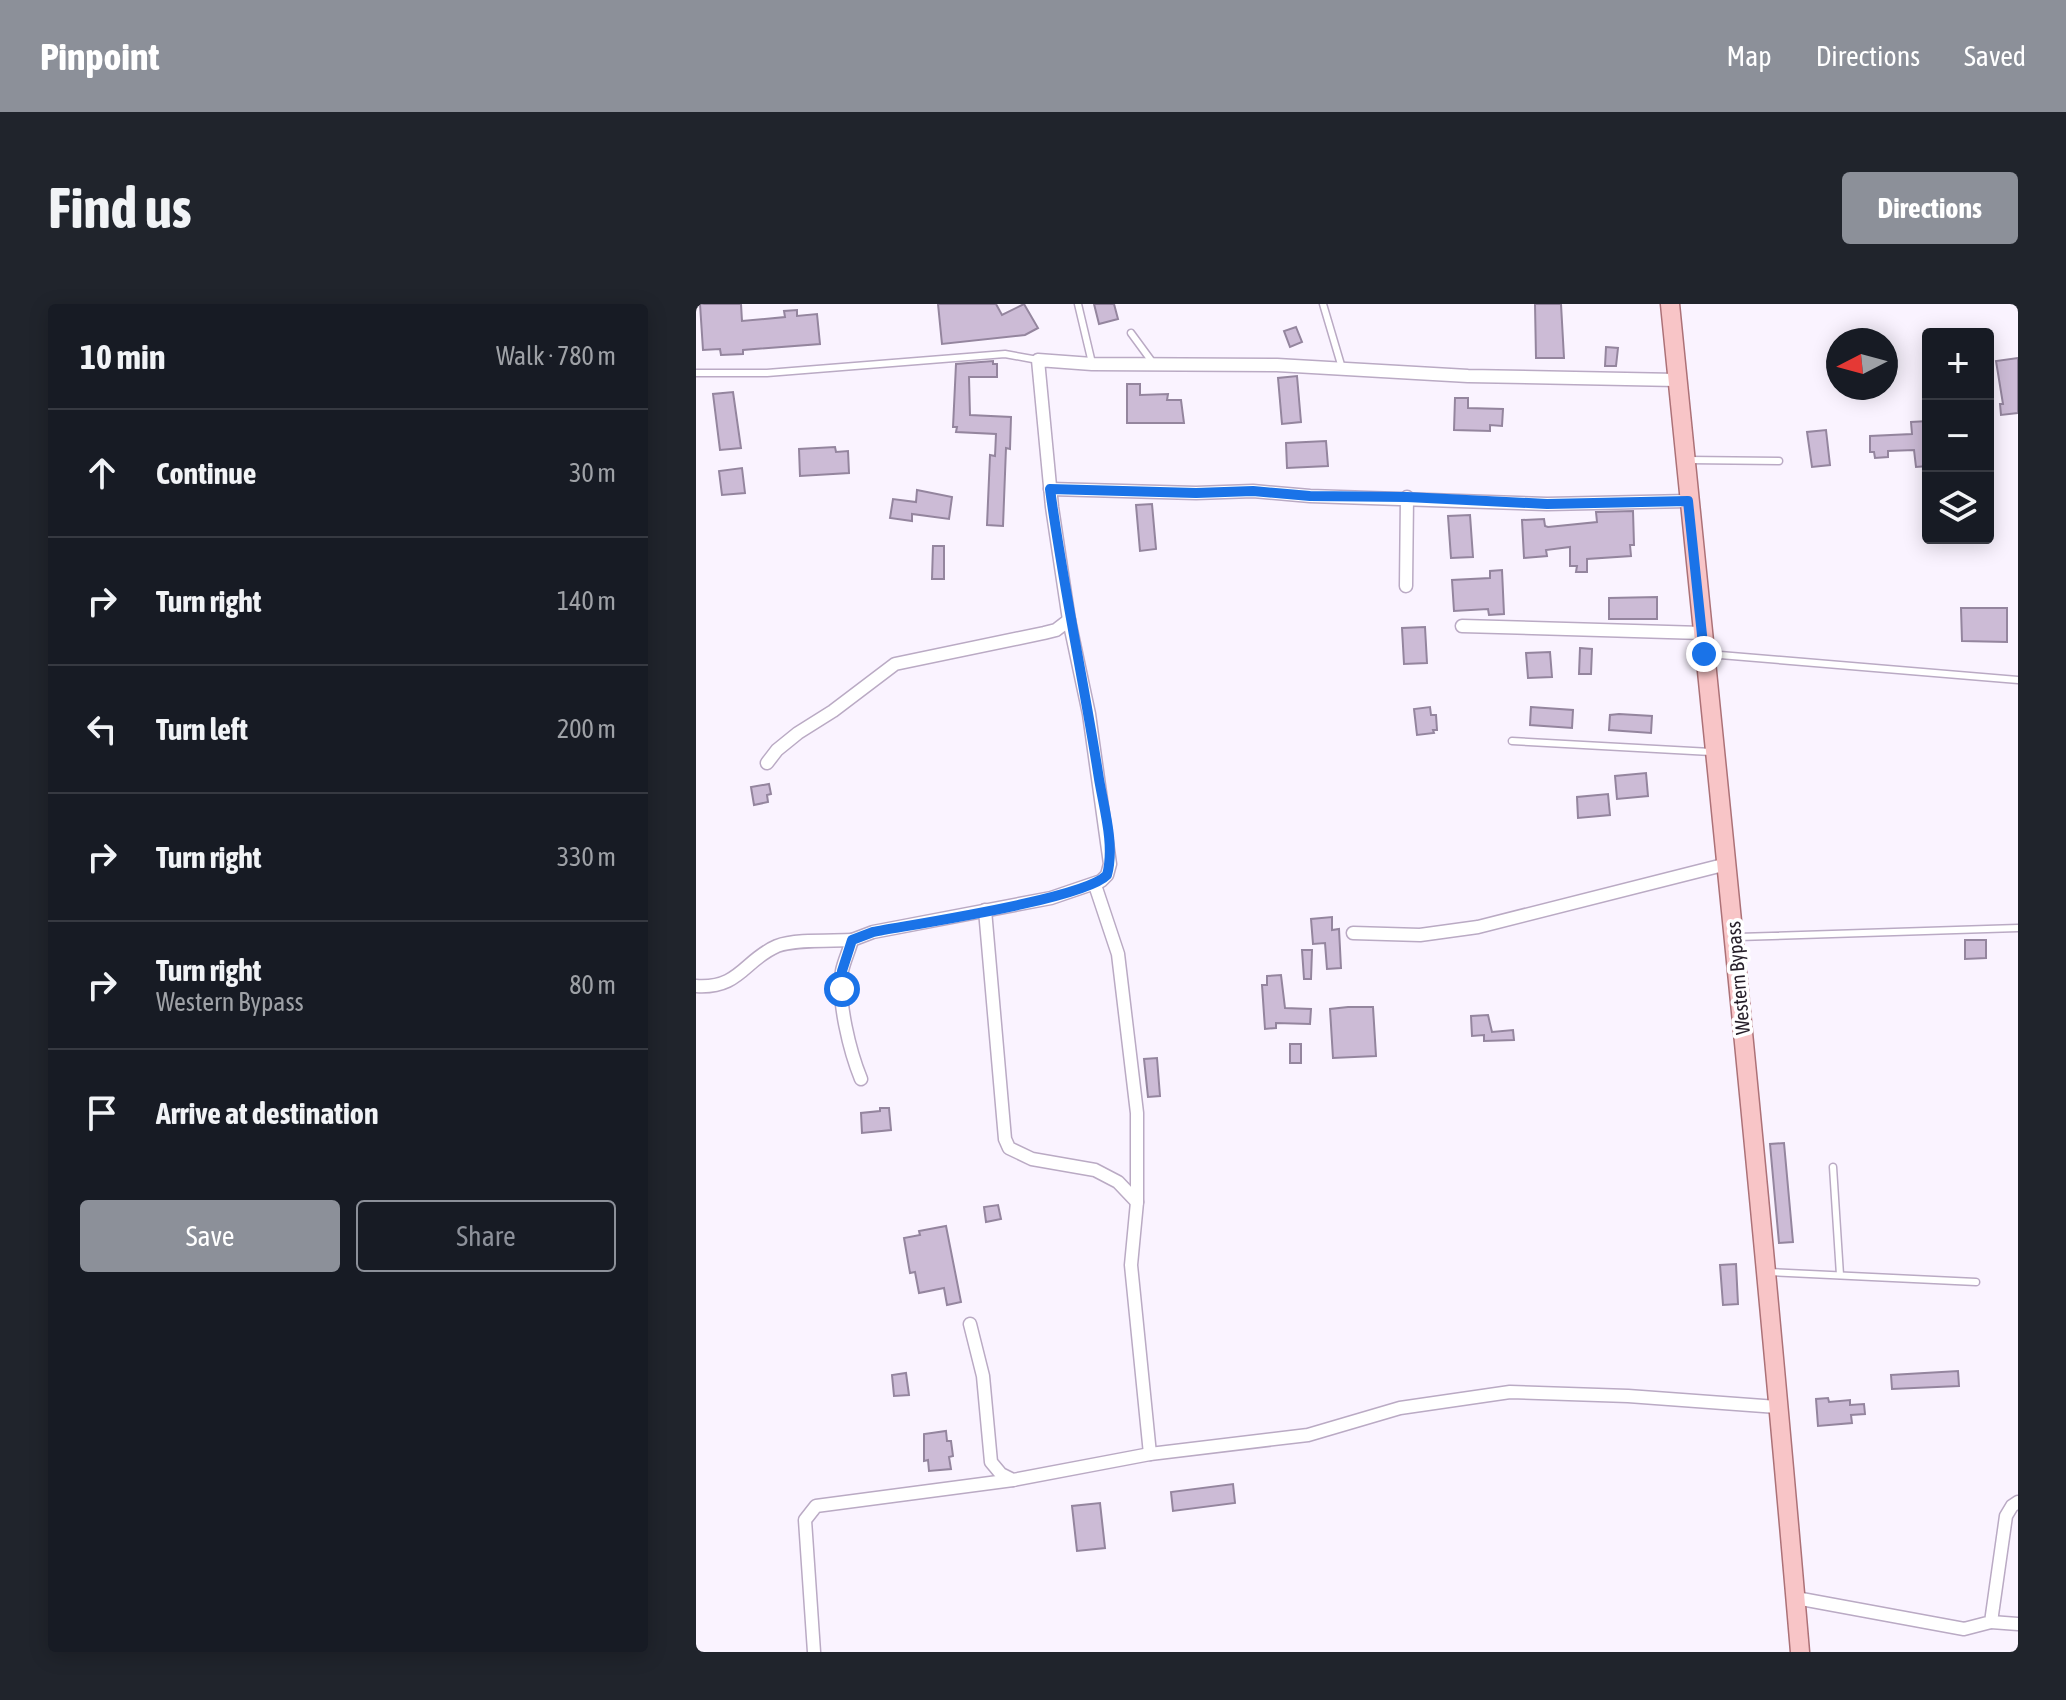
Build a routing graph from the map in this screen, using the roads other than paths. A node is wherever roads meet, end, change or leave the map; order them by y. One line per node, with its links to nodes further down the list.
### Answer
1 (1078, 304): 7 (lane)
2 (1323, 304): 8 (lane)
3 (1670, 304): 10 (main road, Western Bypass)
4 (1131, 333): 6 (lane)
5 (1038, 360): 7 (street); 9 (lane); 13 (street)
6 (1153, 363): 7 (street); 8 (street)
7 (1092, 364)
8 (1342, 368): 10 (street)
9 (696, 373)
10 (1677, 380): 11 (main road, Western Bypass)
11 (1684, 460): 12 (lane); 15 (main road, Western Bypass)
12 (1779, 461)
13 (1050, 489): 14 (street); 17 (street)
14 (1407, 497): 15 (street); 16 (street)
15 (1688, 501): 19 (main road, Western Bypass)
16 (1406, 586)
17 (1069, 620): 24 (street); 26 (street)
18 (1462, 626): 19 (street)
19 (1702, 633): 20 (main road, Western Bypass)
20 (1704, 654): 21 (lane); 23 (main road, Western Bypass)
21 (2018, 680)
22 (1512, 741): 23 (lane)
23 (1715, 752): 25 (main road, Western Bypass)
24 (767, 763)
25 (1727, 864): 29 (street); 30 (main road, Western Bypass)
26 (1095, 885): 27 (street); 35 (street)
27 (985, 910): 31 (street); 35 (street)
28 (2018, 928): 30 (lane)
29 (1353, 933)
30 (1734, 937): 36 (main road, Western Bypass)
31 (852, 940): 32 (street); 33 (street)
32 (696, 986)
33 (861, 1079)
34 (1833, 1167): 37 (lane)
35 (1137, 1202): 41 (street)
36 (1765, 1272): 37 (lane); 40 (main road, Western Bypass)
37 (1840, 1275): 38 (lane)
38 (1976, 1282)
39 (970, 1324): 42 (street)
40 (1777, 1407): 41 (street); 44 (main road, Western Bypass)
41 (1150, 1454): 42 (street)
42 (1013, 1480): 47 (street)
43 (2018, 1502): 45 (street)
44 (1796, 1598): 45 (street); 48 (main road, Western Bypass)
45 (1991, 1622): 46 (street)
46 (2018, 1624)
47 (814, 1652)
48 (1800, 1652)

